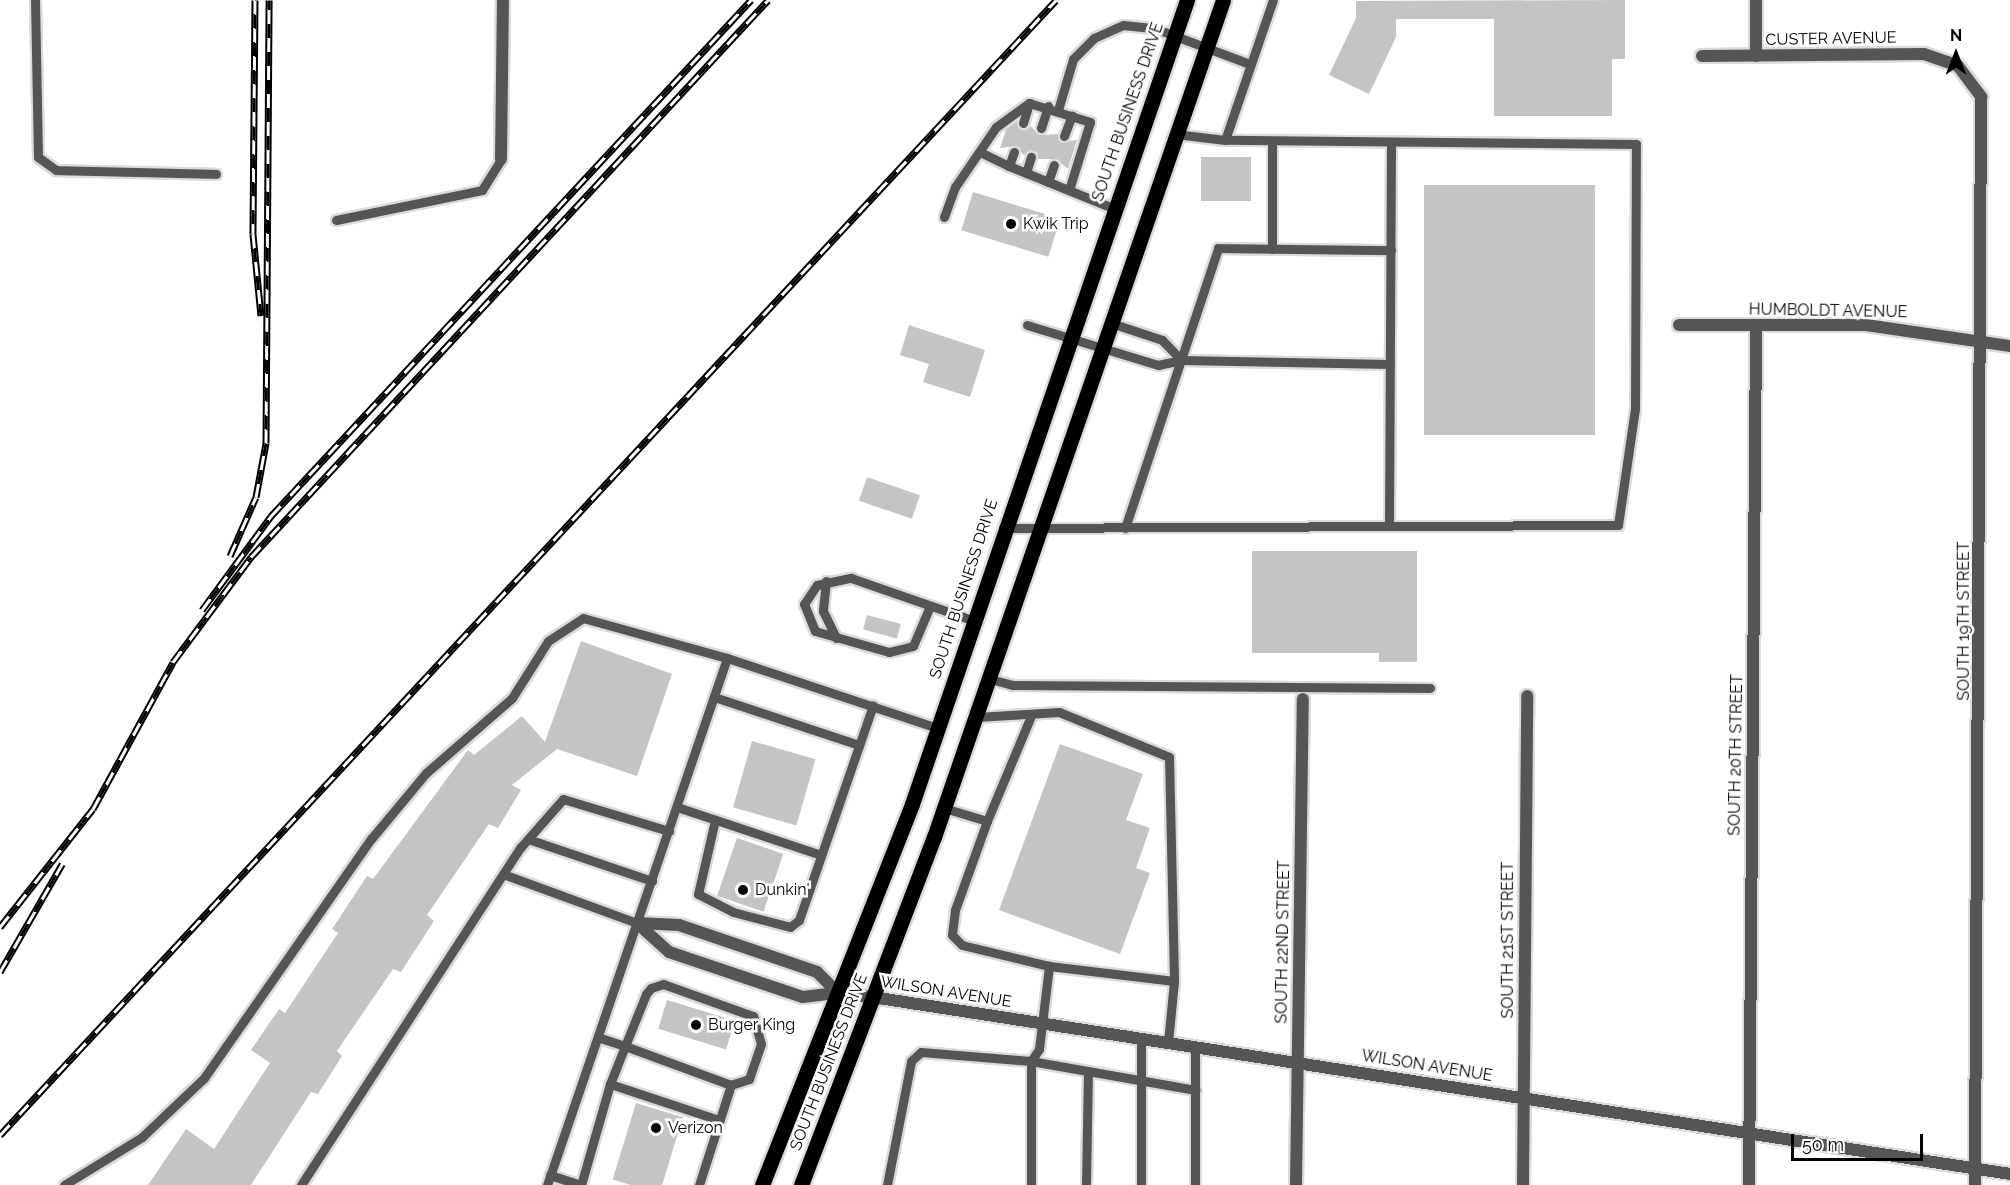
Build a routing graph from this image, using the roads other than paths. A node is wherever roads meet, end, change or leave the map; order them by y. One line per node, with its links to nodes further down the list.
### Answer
1 (35, 0): 31 (lane)
2 (503, 0): 27 (street)
3 (1187, 0): 7 (main road, SOUTH BUSINESS DRIVE)
4 (1223, 0): 8 (main road, SOUTH BUSINESS DRIVE)
5 (1274, 0): 11 (lane)
6 (1756, 0): 10 (street)
7 (1173, 36): 8 (lane); 15 (lane); 34 (main road, SOUTH BUSINESS DRIVE)
8 (1205, 48): 11 (lane); 19 (main road, SOUTH BUSINESS DRIVE)
9 (1702, 56): 10 (street, CUSTER AVENUE)
10 (1756, 56): 12 (street, CUSTER AVENUE)
11 (1250, 64): 21 (lane)
12 (1958, 66): 44 (street, SOUTH 19TH STREET)
13 (1029, 103): 14 (lane); 17 (lane); 24 (lane)
14 (1048, 106): 15 (lane); 18 (lane)
15 (1058, 110): 16 (lane)
16 (1072, 115): 20 (lane); 33 (lane)
17 (1023, 123)
18 (1041, 128)
19 (1174, 134): 21 (lane); 39 (main road, SOUTH BUSINESS DRIVE)
20 (1064, 136)
21 (1225, 140): 22 (lane)
22 (1272, 141): 23 (lane); 37 (lane)
23 (1391, 142): 38 (lane); 49 (lane)
24 (980, 152): 29 (lane); 35 (lane)
25 (1014, 152): 29 (lane)
26 (1031, 158): 30 (lane)
27 (501, 159): 36 (lane)
28 (1054, 165): 32 (lane)
29 (1009, 166): 30 (lane)
30 (1026, 173): 32 (lane)
31 (216, 174)
32 (1048, 182): 33 (lane)
33 (1069, 190): 34 (lane)
34 (1113, 208): 43 (main road, SOUTH BUSINESS DRIVE)
35 (944, 217)
36 (336, 220)
37 (1272, 249): 38 (lane); 47 (lane)
38 (1391, 250): 48 (lane)
39 (1111, 323): 46 (main road, SOUTH BUSINESS DRIVE); 47 (lane)
40 (1027, 325): 43 (lane)
41 (1679, 325): 42 (street, HUMBOLDT AVENUE)
42 (1756, 325): 44 (street, HUMBOLDT AVENUE); 97 (street, SOUTH 20TH STREET)
43 (1068, 338): 46 (lane); 50 (main road, SOUTH BUSINESS DRIVE)
44 (1982, 342): 45 (street, HUMBOLDT AVENUE); 98 (street, SOUTH 19TH STREET)
45 (2010, 346)
46 (1102, 349): 47 (lane); 52 (main road, SOUTH BUSINESS DRIVE)
47 (1181, 360): 48 (lane); 51 (lane)
48 (1390, 364): 49 (lane)
49 (1389, 526): 51 (lane)
50 (1003, 528): 52 (lane); 55 (main road, SOUTH BUSINESS DRIVE)
51 (1125, 528): 52 (lane)
52 (1040, 531): 58 (main road, SOUTH BUSINESS DRIVE)
53 (826, 581): 54 (lane); 56 (lane); 56 (lane)
54 (930, 606): 55 (lane); 56 (lane)
55 (972, 620): 66 (main road, SOUTH BUSINESS DRIVE)
56 (836, 638)
57 (727, 658): 61 (lane); 63 (lane); 102 (lane)
58 (990, 679): 59 (lane); 64 (main road, SOUTH BUSINESS DRIVE)
59 (1430, 688)
60 (1527, 696): 95 (street, SOUTH 21ST STREET)
61 (714, 697): 67 (lane); 68 (lane)
62 (1303, 699): 89 (street, SOUTH 22ND STREET)
63 (873, 705): 66 (lane); 67 (lane)
64 (977, 717): 65 (lane); 69 (main road, SOUTH BUSINESS DRIVE)
65 (1030, 718): 71 (lane); 79 (lane)
66 (938, 728): 80 (main road, SOUTH BUSINESS DRIVE)
67 (859, 746): 74 (lane)
68 (677, 807): 70 (lane); 72 (lane)
69 (944, 808): 71 (lane); 81 (main road, SOUTH BUSINESS DRIVE)
70 (715, 820): 74 (lane); 74 (lane)
71 (987, 821): 78 (lane)
72 (669, 831): 73 (lane); 76 (lane)
73 (528, 839): 75 (lane); 76 (lane)
74 (821, 855)
75 (503, 874): 77 (lane); 103 (lane)
76 (652, 881): 77 (lane)
77 (637, 923): 80 (street); 80 (street, WILSON AVENUE); 83 (lane)
78 (1049, 966): 79 (lane); 82 (lane)
79 (1174, 981): 85 (lane)
80 (838, 993): 81 (street, WILSON AVENUE); 106 (main road, SOUTH BUSINESS DRIVE)
81 (873, 997): 82 (street, WILSON AVENUE); 107 (main road, SOUTH BUSINESS DRIVE)
82 (1042, 1024): 84 (street, WILSON AVENUE); 88 (lane)
83 (598, 1037): 86 (lane); 100 (lane)
84 (1141, 1038): 85 (street, WILSON AVENUE); 91 (lane)
85 (1168, 1042): 87 (street, WILSON AVENUE)
86 (625, 1046): 92 (lane); 93 (lane); 93 (lane)
87 (1195, 1046): 89 (street, WILSON AVENUE); 94 (lane)
88 (1031, 1061): 90 (lane); 108 (lane); 109 (lane)
89 (1297, 1062): 95 (street, WILSON AVENUE); 113 (street, SOUTH 22ND STREET)
90 (1088, 1071): 91 (lane); 110 (lane)
91 (1141, 1081): 94 (lane); 111 (lane)
92 (610, 1084): 96 (lane); 101 (lane)
93 (731, 1085): 96 (lane)
94 (1195, 1090): 112 (lane)
95 (1523, 1098): 97 (street, WILSON AVENUE); 114 (street, SOUTH 21ST STREET)
96 (720, 1120): 105 (lane)
97 (1749, 1134): 98 (street, WILSON AVENUE); 115 (street, SOUTH 20TH STREET)
98 (1975, 1169): 99 (street, WILSON AVENUE); 116 (street, SOUTH 19TH STREET)
99 (2010, 1174)
100 (550, 1175): 101 (lane); 104 (lane)
101 (580, 1184)
102 (64, 1185)
103 (301, 1185)
104 (547, 1185)
105 (699, 1185)
106 (762, 1185)
107 (801, 1185)
108 (887, 1185)
109 (1031, 1185)
110 (1086, 1185)
111 (1141, 1185)
112 (1195, 1185)
113 (1296, 1185)
114 (1523, 1185)
115 (1749, 1185)
116 (1975, 1185)

